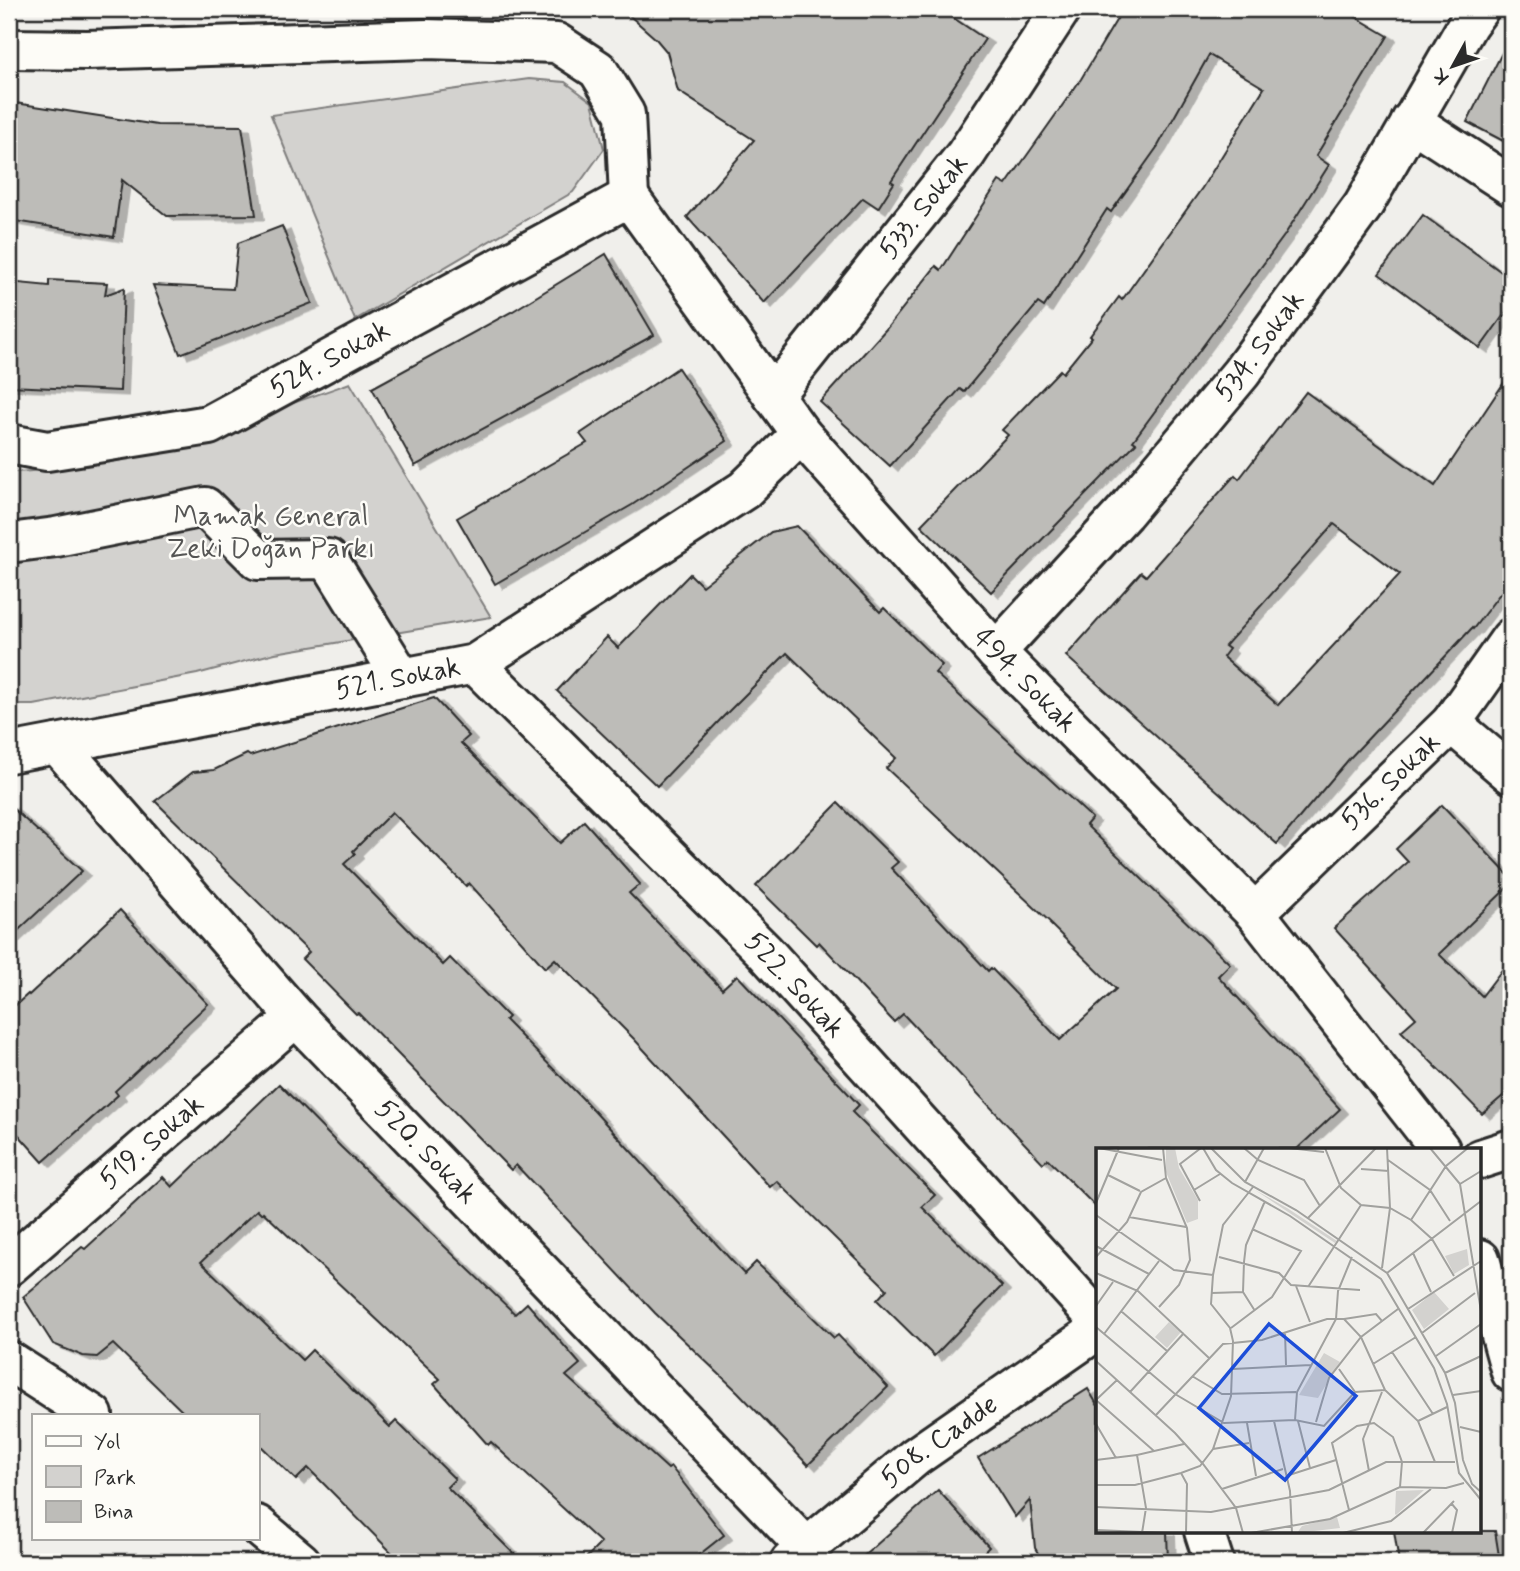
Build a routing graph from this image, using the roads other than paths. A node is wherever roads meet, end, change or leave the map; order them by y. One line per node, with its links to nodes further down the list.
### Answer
1 (1061, 9): 7 (street, 533. Sokak)
2 (1463, 14): 4 (street, 534. Sokak)
3 (9, 49): 6 (street)
4 (1411, 121): 5 (street); 12 (street, 534. Sokak)
5 (1511, 186)
6 (629, 197): 7 (street, 494. Sokak); 9 (street, 524. Sokak)
7 (773, 396): 8 (street, 494. Sokak)
8 (802, 434): 12 (street, 494. Sokak); 13 (street, 521. Sokak)
9 (9, 444)
10 (9, 543): 14 (street)
11 (1511, 638): 15 (street, 536. Sokak)
12 (996, 652): 19 (street, 494. Sokak)
13 (475, 664): 14 (street, 521. Sokak); 26 (street, 522. Sokak)
14 (402, 678): 16 (street, 521. Sokak)
15 (1451, 723): 18 (street); 19 (street, 536. Sokak)
16 (57, 744): 17 (street, 521. Sokak); 20 (street, 520. Sokak)
17 (9, 753)
18 (1511, 775)
19 (1255, 913): 21 (street, 494. Sokak)
20 (296, 1017): 24 (street, 519. Sokak); 33 (street, 520. Sokak)
21 (1439, 1148)
22 (1511, 1149): 23 (street)
23 (1482, 1158)
24 (9, 1266)
25 (1482, 1266): 29 (street)
26 (1096, 1319)
27 (1096, 1331): 33 (street, 508. Cadde)
28 (9, 1361): 30 (street)
29 (1511, 1373)
30 (91, 1414)
31 (259, 1527): 34 (street)
32 (1204, 1532): 35 (street)
33 (799, 1555)
34 (301, 1562)
35 (1214, 1562)

